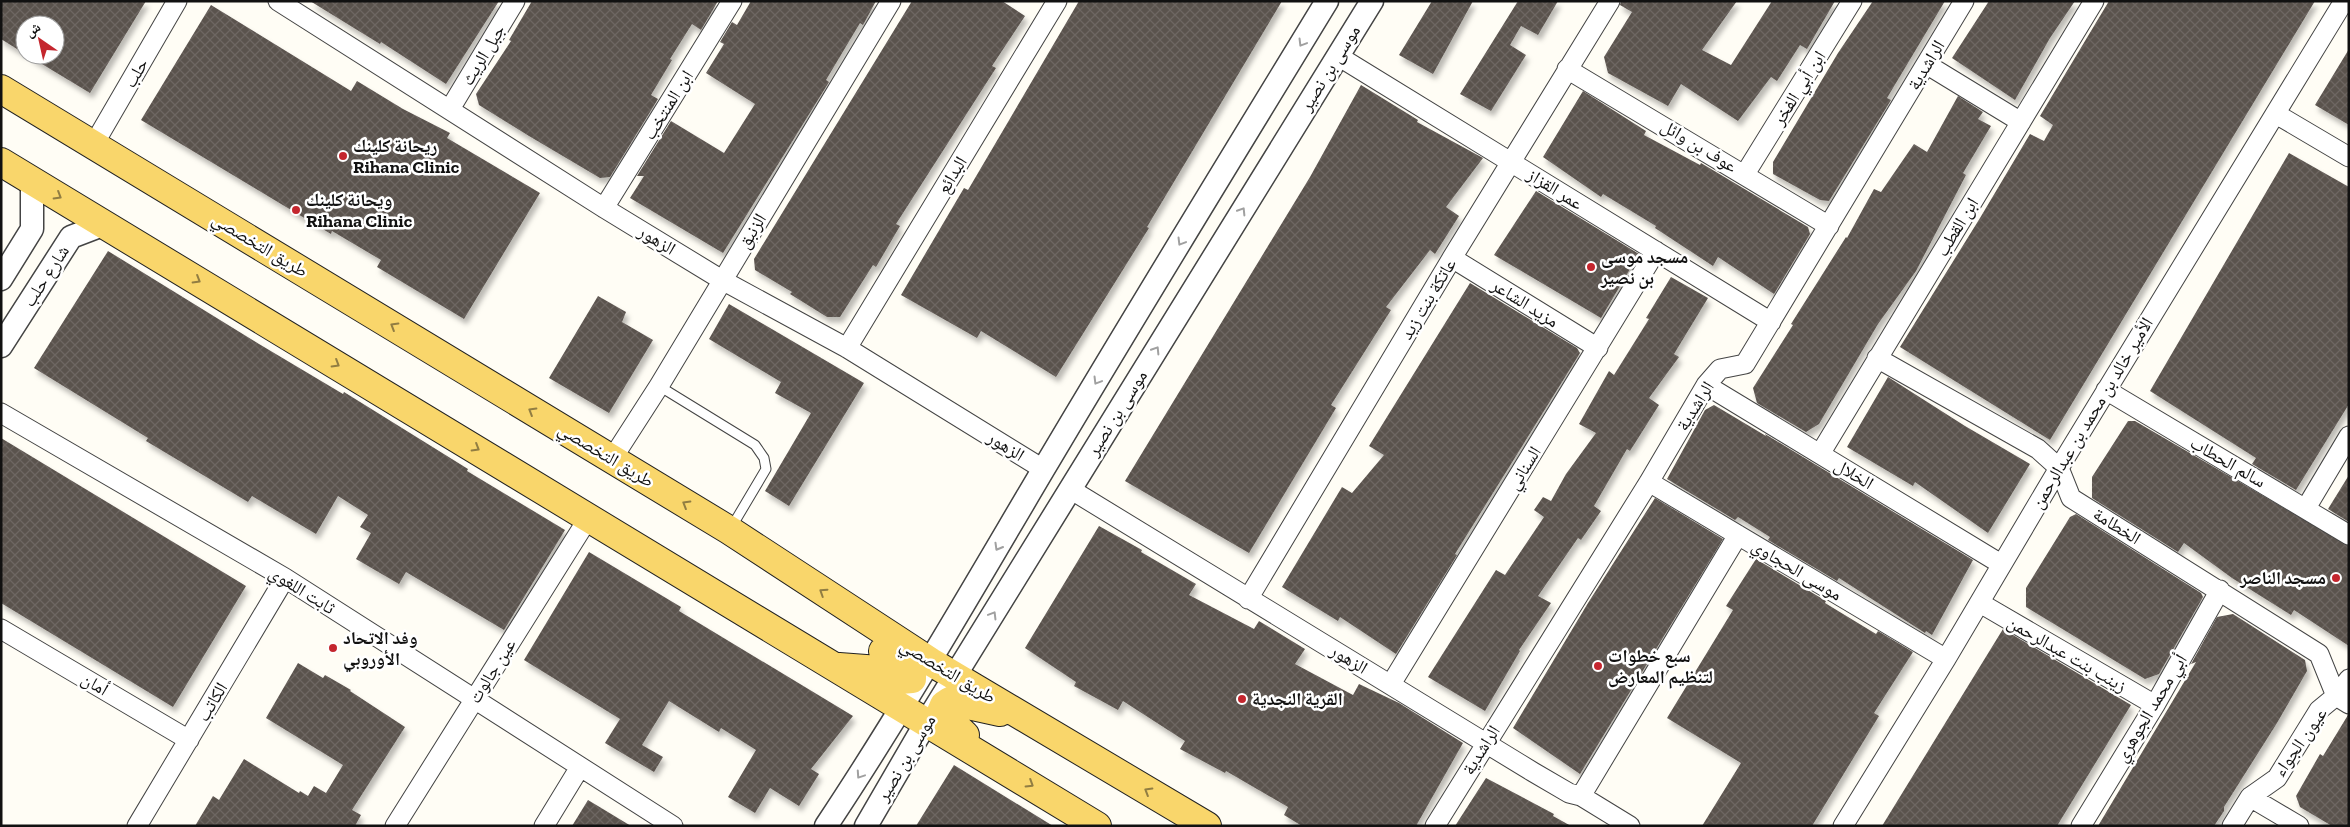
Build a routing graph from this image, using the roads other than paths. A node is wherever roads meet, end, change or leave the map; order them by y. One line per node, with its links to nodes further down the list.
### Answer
1 (178, 1): 22 (street, حلب)
2 (278, 1): 14 (street, الزهور)
3 (515, 1): 19 (street, جبل الريث)
4 (732, 1): 28 (street, ابن المنتخب)
5 (891, 1): 34 (street, الزنبق)
6 (1057, 1): 38 (street, البدائع)
7 (1327, 1): 49 (street, one-way to 49)
8 (1372, 1): 15 (street, موسى بن نصير)
9 (1610, 1): 17 (street, عاتكة بنت زيد)
10 (1852, 1): 26 (street, ابن أبي الفخر)
11 (1964, 1): 16 (street, الراشدية)
12 (2094, 1): 21 (street, ابن القطب)
13 (2344, 1): 20 (street, الأمير خالد بن محمد بن عبدالرحمن)
14 (302, 7): 19 (street, الزهور)
15 (1338, 56): 25 (street, عمر القزاز); 51 (street, موسى بن نصير, one-way to 15)
16 (1926, 64): 21 (street); 30 (street, الراشدية)
17 (1567, 68): 25 (street, عاتكة بنت زيد); 26 (street, عوف بن وائل)
18 (1, 89): 22 (main road, طريق التخصصي)
19 (450, 109): 28 (street, الزهور)
20 (2276, 114): 23 (street); 43 (street, الأمير خالد بن محمد بن عبدالرحمن)
21 (2021, 122): 40 (street, ابن القطب)
22 (94, 144): 47 (main road, طريق التخصصي, one-way to 22)
23 (2349, 157)
24 (1, 162): 27 (main road)
25 (1511, 162): 31 (street, عمر القزاز); 32 (street, عاتكة بنت زيد)
26 (1745, 174): 30 (street, عوف بن وائل)
27 (32, 180): 29 (main road, one-way to 29); 33 (street, شارع حلب)
28 (604, 208): 34 (street, الزهور)
29 (105, 224): 35 (street, شارع حلب); 53 (main road, one-way to 53)
30 (1829, 226): 36 (street, الراشدية)
31 (1656, 251): 36 (street, عمر القزاز); 39 (street, السناني)
32 (1452, 258): 39 (street, مزيد الشاعر); 60 (street, عاتكة بنت زيد)
33 (1, 280): 35 (street)
34 (722, 280): 38 (street, الزهور); 42 (street, الزنبق)
35 (30, 301): 37 (street, شارع حلب)
36 (1771, 322): 41 (street, الراشدية)
37 (1, 346)
38 (847, 348): 49 (street, الزهور)
39 (1598, 348): 71 (street, السناني)
40 (1877, 358): 46 (street, ابن القطب); 48 (street, الخطامة)
41 (1706, 385): 46 (street, الخلال); 50 (street, الراشدية)
42 (659, 386): 47 (street, الزنبق); 54 (lane)
43 (2106, 390): 48 (street, الأمير خالد بن محمد بن عبدالرحمن); 52 (street, سالم الحطاب)
44 (1, 413): 58 (street, ثابت اللغوي)
45 (2349, 436): 52 (street)
46 (1820, 454): 57 (street, الخلال)
47 (612, 459): 54 (main road, طريق التخصصي, one-way to 47)
48 (2059, 468): 57 (street, الأمير خالد بن محمد بن عبدالرحمن); 59 (street, الخطامة)
49 (1043, 469): 63 (street, one-way to 63)
50 (1649, 482): 56 (street, موسى الحجاوي); 79 (street, الراشدية)
51 (1070, 489): 60 (street, الزهور); 65 (street, موسى بن نصير, one-way to 51)
52 (2306, 508): 55 (street, سالم الحطاب)
53 (589, 517): 68 (main road); 72 (street, عين جالوت)
54 (729, 530): 62 (main road, طريق التخصصي, one-way to 54)
55 (2349, 534)
56 (1738, 535): 66 (street, موسى الحجاوي); 84 (street)
57 (2001, 564): 61 (street, الأمير خالد بن محمد بن عبدالرحمن)
58 (285, 578): 72 (street, ثابت اللغوي); 78 (street, الكاتب)
59 (2220, 590): 73 (street, الخطامة); 74 (street, أبي محمد الجوهري)
60 (1248, 599): 71 (street, الزهور)
61 (1980, 603): 66 (street, الأمير خالد بن محمد بن عبدالرحمن); 74 (street, زينب بنت عبدالرحمن)
62 (856, 613): 67 (main road, طريق التخصصي); 68 (main road)
63 (953, 624): 65 (street); 67 (street)
64 (1, 629): 78 (street, أمان)
65 (977, 641): 69 (street, موسى بن نصير)
66 (1946, 659): 96 (street, الأمير خالد بن محمد بن عبدالرحمن)
67 (931, 662): 69 (main road, طريق التخصصي); 75 (street)
68 (833, 666): 75 (main road)
69 (956, 677): 76 (main road, طريق التخصصي); 77 (street, موسى بن نصير)
70 (2349, 678): 73 (street, عيون الجواء)
71 (1391, 684): 79 (street, الزهور)
72 (474, 699): 83 (street, ثابت اللغوي); 87 (street, عين جالوت)
73 (2342, 700): 85 (street, عيون الجواء)
74 (2155, 705): 97 (street, أبي محمد الجوهري)
75 (902, 708): 77 (main road); 80 (street)
76 (1021, 716): 82 (main road); 93 (main road, طريق التخصصي, one-way to 76)
77 (927, 721): 81 (street, موسى بن نصير); 82 (main road)
78 (189, 740): 86 (street, الكاتب)
79 (1486, 742): 84 (street, الزهور); 94 (street, الراشدية)
80 (878, 748): 81 (street); 90 (street, one-way to 90)
81 (906, 757): 91 (street, موسى بن نصير)
82 (995, 763): 92 (main road, one-way to 92)
83 (580, 766): 88 (street); 89 (street, ثابت اللغوي)
84 (1581, 796): 95 (street, الزهور)
85 (2250, 797): 98 (street, عيون الجواء); 99 (street)
86 (137, 826)
87 (395, 826)
88 (544, 826)
89 (673, 826)
90 (826, 826)
91 (866, 826)
92 (1097, 826)
93 (1207, 826)
94 (1435, 826)
95 (1630, 826)
96 (1843, 826)
97 (2081, 826)
98 (2232, 826)
99 (2299, 826)

